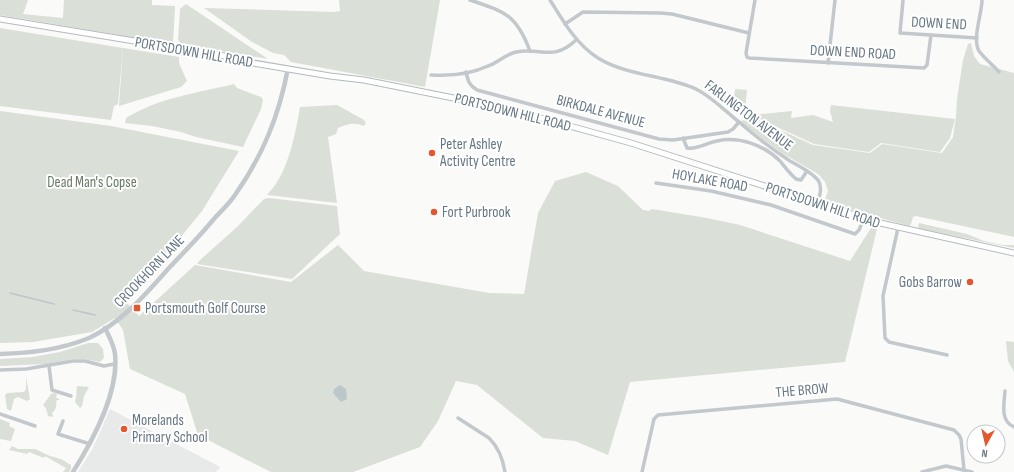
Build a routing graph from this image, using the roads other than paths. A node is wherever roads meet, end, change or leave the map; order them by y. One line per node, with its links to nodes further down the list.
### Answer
1 (470, 0): 13 (street)
2 (550, 0): 8 (street, FARLINGTON AVENUE)
3 (755, 0): 9 (street)
4 (834, 0): 14 (street)
5 (903, 0): 10 (street, DOWN END)
6 (982, 0): 11 (street)
7 (0, 19): 15 (main road, PORTSDOWN HILL ROAD)
8 (565, 24): 9 (street); 12 (street, FARLINGTON AVENUE)
9 (749, 33): 14 (street, DOWN END ROAD)
10 (931, 35): 11 (street, DOWN END); 14 (street, DOWN END ROAD)
11 (977, 38): 17 (street)
12 (576, 40): 13 (street); 19 (street, FARLINGTON AVENUE)
13 (530, 51): 16 (street)
14 (828, 63)
15 (288, 68): 23 (main road, PORTSDOWN HILL ROAD); 27 (street, CROOKHORN LANE)
16 (466, 72): 18 (street); 20 (street, BIRKDALE AVENUE)
17 (999, 72)
18 (431, 75)
19 (739, 122): 20 (street, BIRKDALE AVENUE); 21 (street, FARLINGTON AVENUE)
20 (683, 138): 21 (street)
21 (807, 172): 23 (street, FARLINGTON AVENUE)
22 (656, 183): 24 (street, HOYLAKE ROAD)
23 (817, 203): 24 (main road, PORTSDOWN HILL ROAD)
24 (864, 218): 25 (main road, PORTSDOWN HILL ROAD)
25 (898, 228): 26 (main road, PORTSDOWN HILL ROAD); 29 (street)
26 (1014, 253)
27 (105, 328): 28 (street, CROOKHORN LANE); 30 (street)
28 (0, 354)
29 (947, 355)
30 (114, 364): 31 (street); 40 (street)
31 (49, 366): 32 (street); 34 (street)
32 (0, 370)
33 (1005, 391): 39 (street)
34 (70, 396)
35 (0, 414): 38 (street)
36 (458, 418): 43 (street)
37 (63, 421): 40 (street)
38 (35, 426)
39 (1014, 427)
40 (90, 444): 42 (street)
41 (964, 470): 44 (street, THE BROW); 45 (street); 46 (street)
42 (72, 472)
43 (505, 472)
44 (642, 472)
45 (922, 472)
46 (972, 472)

